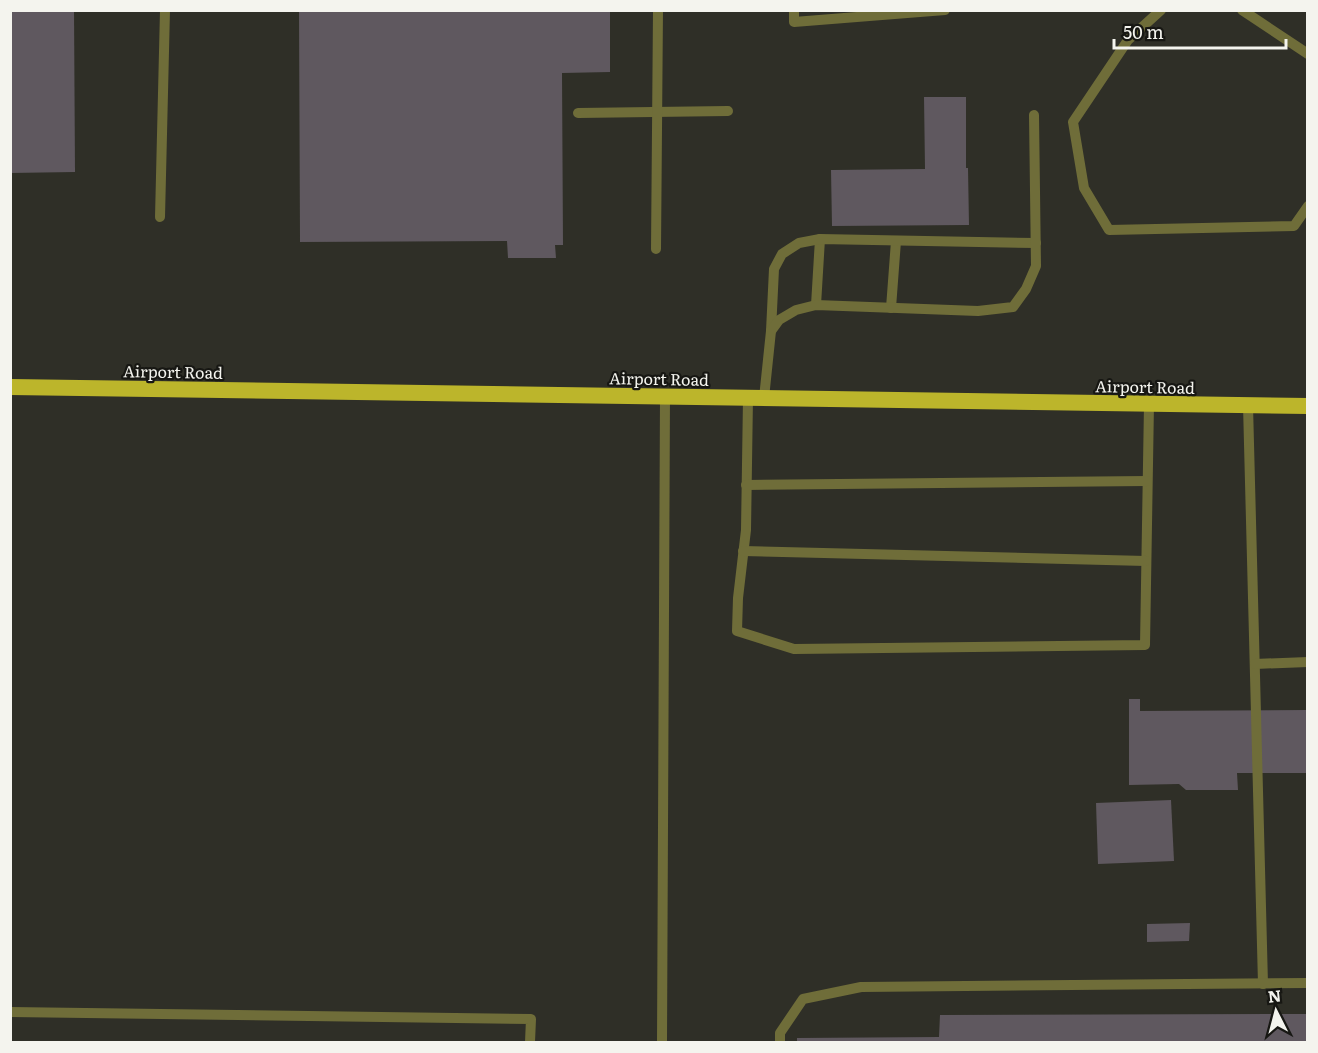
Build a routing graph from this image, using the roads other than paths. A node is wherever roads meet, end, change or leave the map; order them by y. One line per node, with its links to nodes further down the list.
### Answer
1 (165, 10): 13 (lane)
2 (658, 10): 9 (lane)
3 (794, 10): 4 (lane)
4 (945, 10)
5 (1161, 10): 12 (lane)
6 (1242, 10): 7 (lane)
7 (1308, 54)
8 (728, 111): 9 (lane)
9 (657, 112): 10 (lane); 17 (lane)
10 (578, 113)
11 (1034, 115): 16 (lane)
12 (1308, 206)
13 (159, 217)
14 (820, 239): 15 (lane); 18 (lane); 20 (lane)
15 (896, 241): 16 (lane); 19 (lane)
16 (1035, 243): 19 (lane)
17 (656, 249)
18 (816, 305): 19 (lane); 20 (lane)
19 (891, 308)
20 (771, 331): 23 (lane)
21 (10, 387): 22 (highway, Airport Road)
22 (665, 396): 23 (highway, Airport Road); 37 (lane)
23 (756, 398): 24 (highway, Airport Road); 28 (lane)
24 (1149, 404): 25 (highway, Airport Road); 27 (lane)
25 (1248, 405): 26 (highway, Airport Road); 32 (lane)
26 (1308, 406)
27 (1147, 481): 28 (lane); 30 (lane)
28 (747, 485): 29 (lane)
29 (743, 551): 30 (lane); 30 (lane)
30 (1146, 561)
31 (1308, 662): 32 (lane)
32 (1255, 664): 34 (lane)
33 (1308, 983): 34 (lane)
34 (1263, 984): 38 (lane)
35 (10, 1012): 36 (lane)
36 (530, 1042)
37 (662, 1042)
38 (780, 1042)

